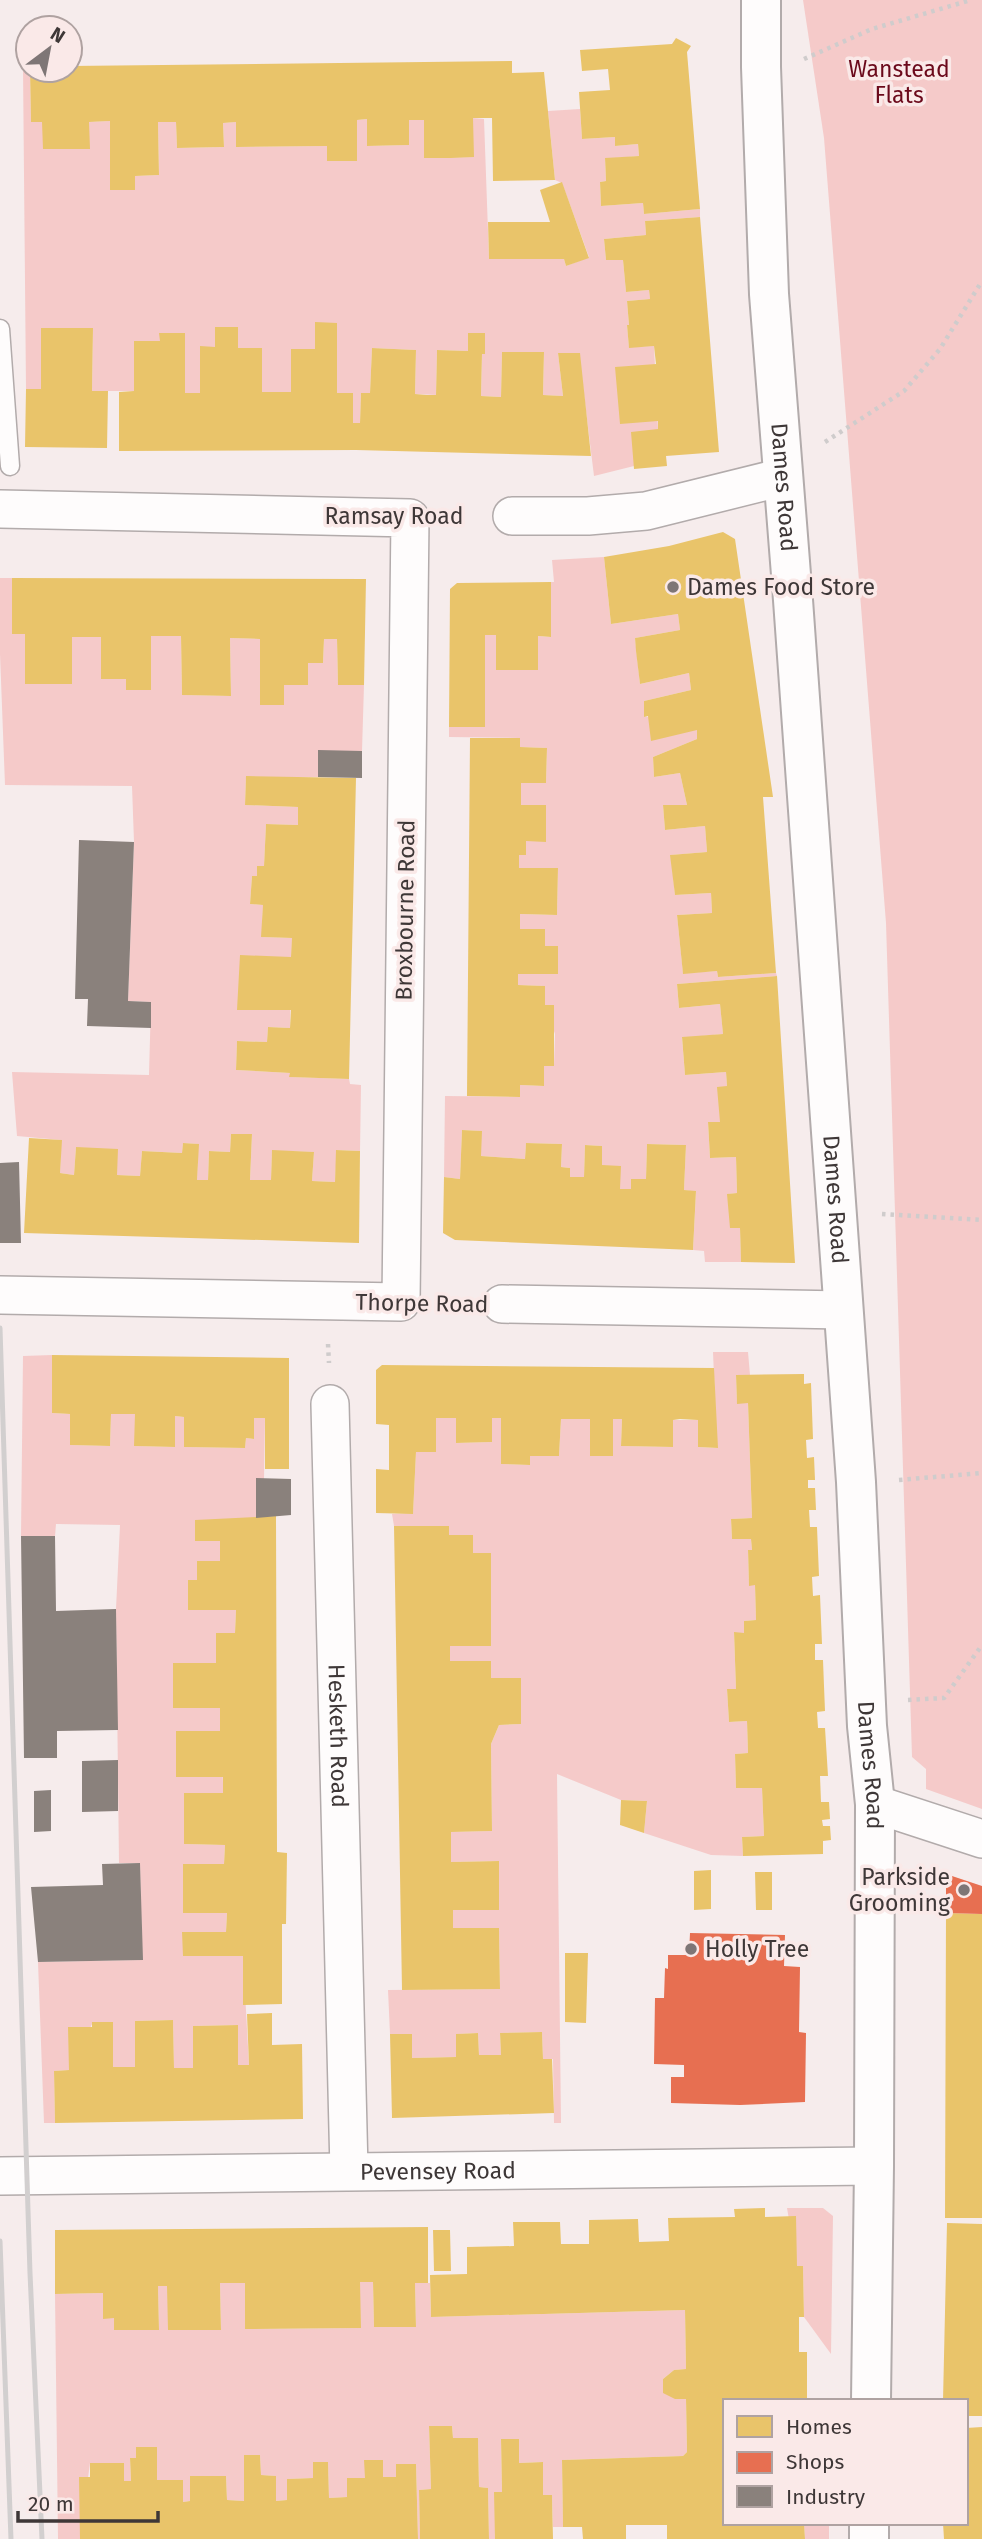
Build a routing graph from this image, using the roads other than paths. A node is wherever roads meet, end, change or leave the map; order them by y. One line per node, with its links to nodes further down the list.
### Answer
1 (761, 0): 4 (main road, Dames Road)
2 (0, 329): 3 (lane)
3 (10, 466)
4 (783, 477): 6 (street); 11 (main road, Dames Road)
5 (0, 509): 7 (street, Ramsay Road)
6 (512, 516)
7 (410, 518): 9 (street, Broxbourne Road)
8 (0, 1295): 9 (street, Thorpe Road)
9 (401, 1302)
10 (502, 1304): 11 (street, Thorpe Road)
11 (844, 1310): 13 (main road, Dames Road)
12 (330, 1404): 16 (street, Hesketh Road)
13 (875, 1804): 14 (street); 15 (main road, Dames Road)
14 (982, 1839)
15 (874, 2166): 16 (street, Pevensey Road); 18 (main road, Dames Road)
16 (349, 2170): 17 (street, Pevensey Road)
17 (0, 2176)
18 (871, 2399)

